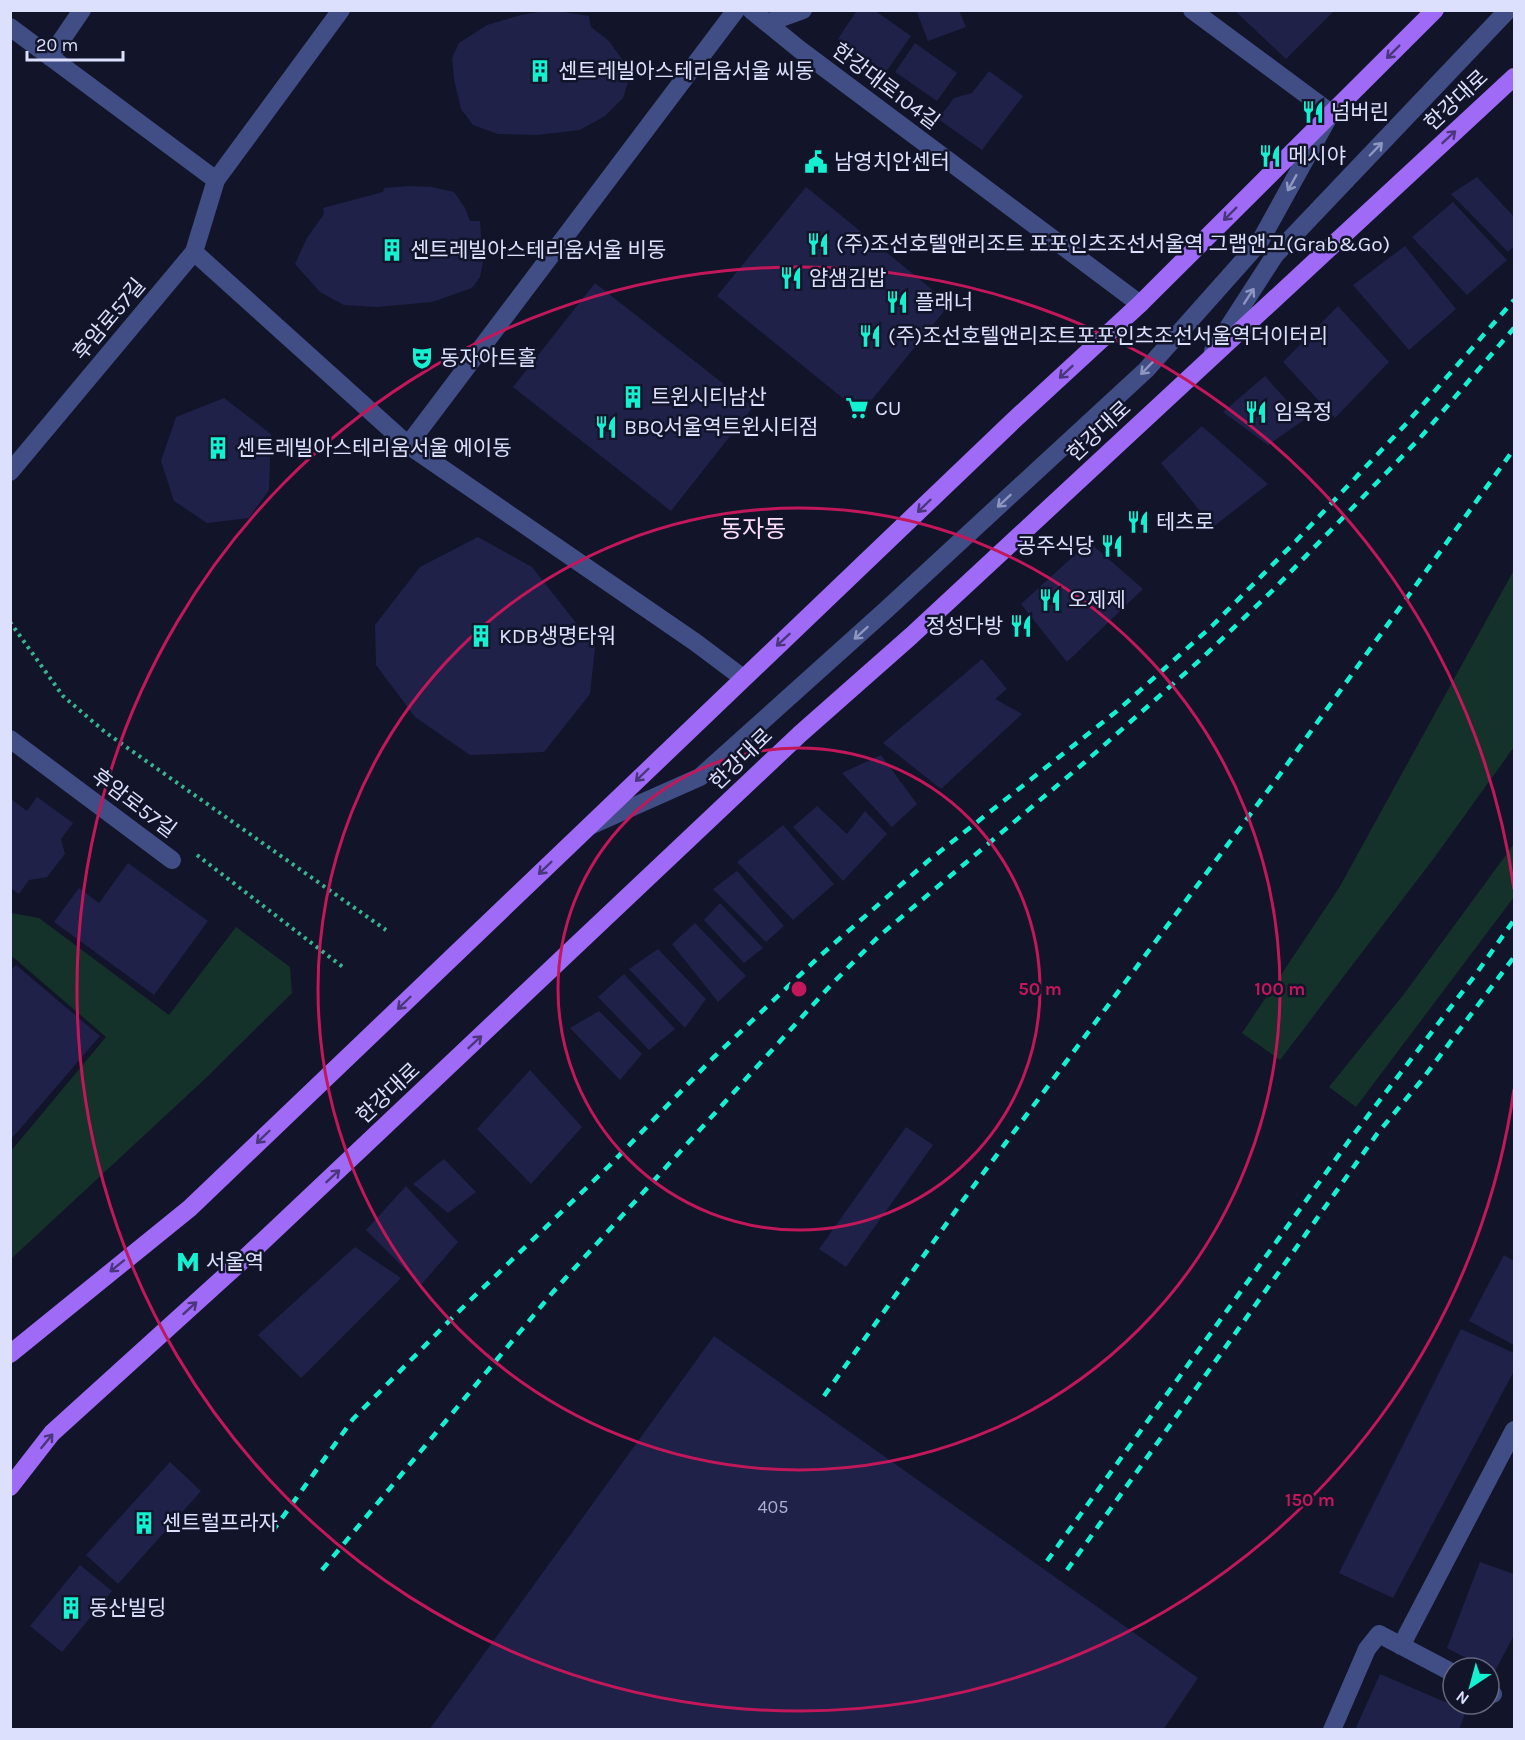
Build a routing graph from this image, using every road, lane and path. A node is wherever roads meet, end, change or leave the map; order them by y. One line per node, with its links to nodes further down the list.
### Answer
1 (82, 10): 11 (street)
2 (341, 10): 14 (street, 후암로57길)
3 (735, 10): 18 (street)
4 (751, 10): 9 (street, 한강대로104길)
5 (803, 10): 9 (street)
6 (1192, 10): 13 (street)
7 (1435, 10): 13 (main road, one-way to 13)
8 (1508, 10): 17 (street, one-way to 8)
9 (767, 23): 16 (street, 한강대로104길)
10 (10, 27): 11 (street)
11 (50, 57): 14 (street)
12 (1515, 77): 17 (main road, 한강대로, one-way to 12)
13 (1331, 113): 16 (main road, one-way to 16); 23 (street, one-way to 23)
14 (216, 180): 15 (street, 후암로57길)
15 (194, 252): 18 (street); 19 (street, 후암로57길)
16 (1140, 304): 21 (main road, one-way to 21)
17 (1206, 363): 30 (main road, 한강대로, one-way to 17)
18 (408, 445): 21 (street)
19 (10, 472)
20 (10, 622): 26 (path)
21 (743, 678): 23 (main road, one-way to 23)
22 (10, 739): 25 (street, 후암로57길)
23 (587, 827): 28 (main road, one-way to 28)
24 (194, 853): 27 (path)
25 (172, 860)
26 (386, 930)
27 (345, 968)
28 (14, 1350)
29 (1515, 1430): 31 (street)
30 (10, 1487)
31 (1401, 1646): 32 (street); 33 (street)
32 (1441, 1667)
33 (1332, 1730)

